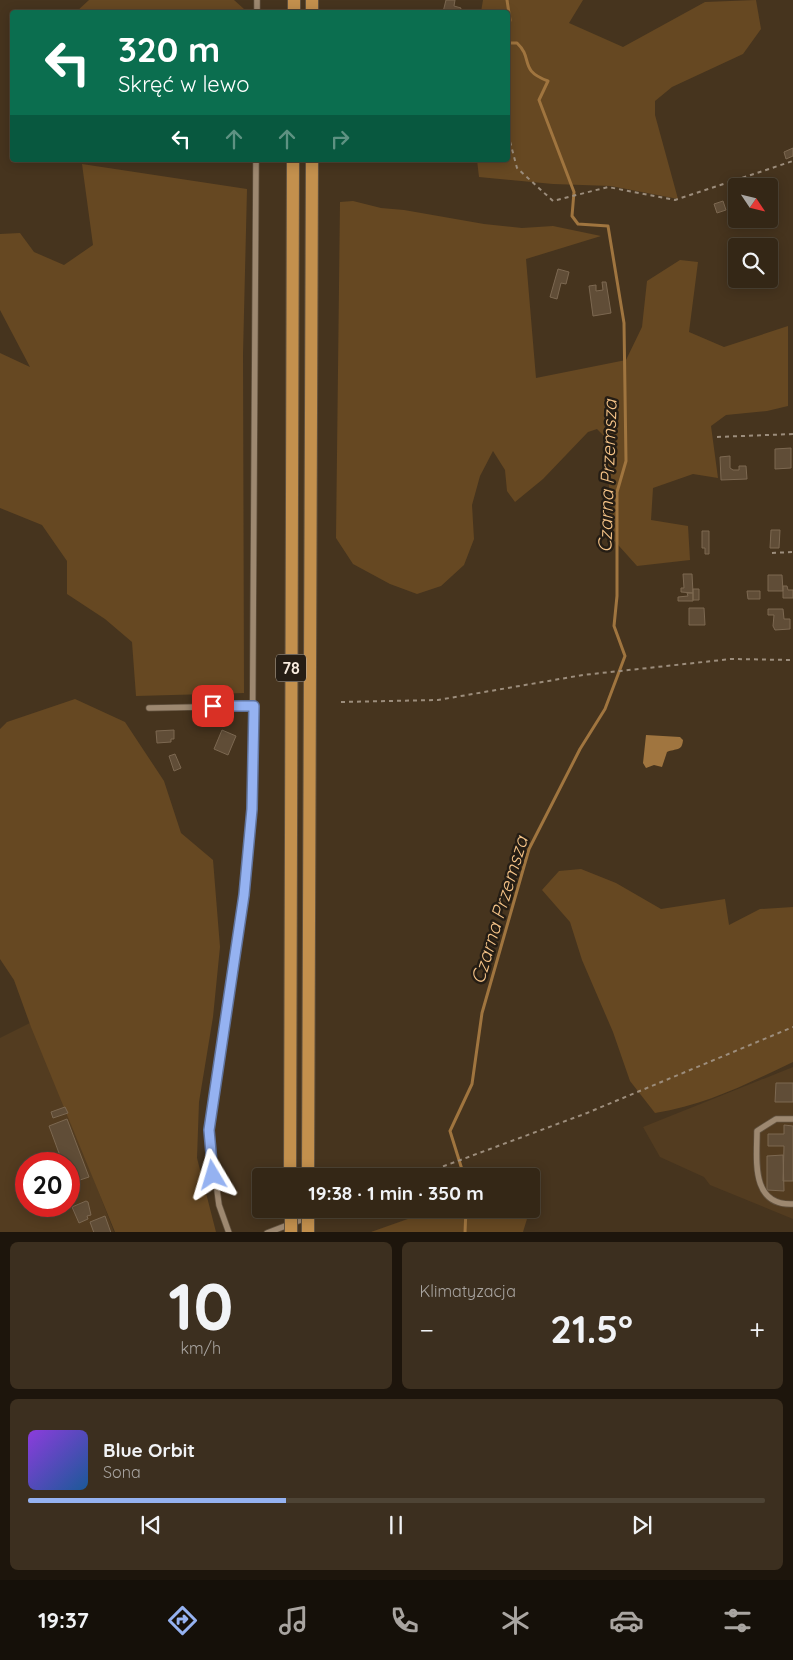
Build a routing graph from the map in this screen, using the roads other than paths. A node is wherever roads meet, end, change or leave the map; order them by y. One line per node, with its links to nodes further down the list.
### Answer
1 (256, 162): 4 (lane)
2 (293, 162): 7 (main road, 78)
3 (312, 162): 8 (main road, 78)
4 (254, 706): 5 (lane); 13 (lane)
5 (149, 708)
6 (793, 1119): 9 (lane)
7 (290, 1168)
8 (308, 1168)
9 (793, 1204)
10 (291, 1218): 15 (main road, bridge)
11 (305, 1218): 14 (lane)
12 (308, 1218): 16 (main road, bridge)
13 (229, 1232)
14 (267, 1232)
15 (291, 1232)
16 (308, 1232)

